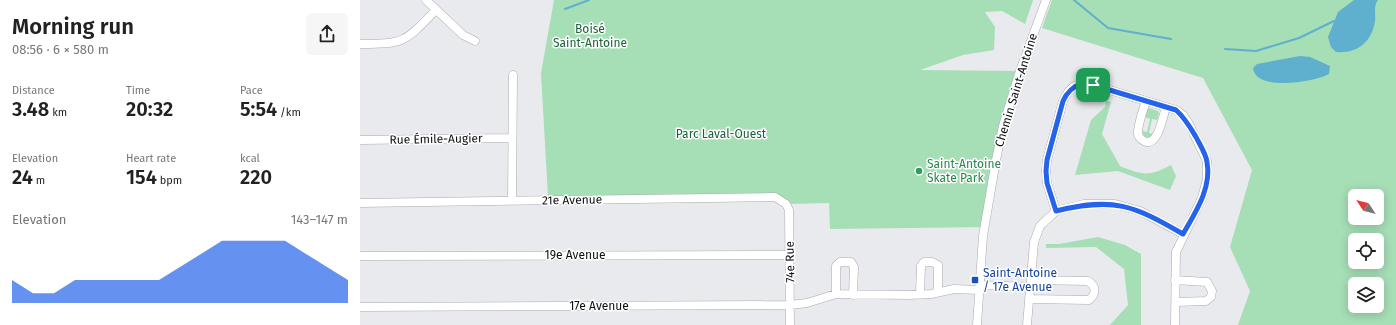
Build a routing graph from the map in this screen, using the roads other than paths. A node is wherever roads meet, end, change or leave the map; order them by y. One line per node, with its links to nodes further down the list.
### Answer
1 (426, 0): 3 (street)
2 (1046, 0): 20 (street, Chemin Saint-Antoine)
3 (436, 10): 4 (street); 5 (street)
4 (475, 41)
5 (360, 44)
6 (513, 75): 9 (street)
7 (1146, 101): 8 (street); 8 (street); 14 (street)
8 (1166, 107): 15 (street)
9 (511, 138): 10 (street, Rue Émile-Augier); 11 (street)
10 (360, 140)
11 (512, 200): 12 (street, 21e Avenue); 13 (street, 21e Avenue)
12 (784, 202): 16 (street, 74e Rue)
13 (360, 203)
14 (1056, 211): 15 (street); 19 (street)
15 (1183, 234): 18 (street)
16 (789, 255): 17 (street, 19e Avenue); 27 (street, 74e Rue)
17 (360, 256)
18 (1175, 280): 26 (street); 26 (street)
19 (1030, 283): 20 (street, 17e Avenue); 25 (street); 25 (street, 17e Avenue)
20 (980, 287): 21 (street, 17e Avenue); 30 (street, Chemin Saint-Antoine)
21 (938, 291): 23 (street, 17e Avenue); 23 (street)
22 (836, 294): 24 (street, 17e Avenue); 24 (street); 27 (street, 17e Avenue)
23 (920, 294): 24 (street, 17e Avenue)
24 (853, 295)
25 (1029, 299): 31 (street)
26 (1176, 302): 32 (street)
27 (790, 305): 28 (street, 17e Avenue); 29 (street, 74e Rue)
28 (360, 307)
29 (790, 325)
30 (977, 325)
31 (1027, 325)
32 (1175, 325)

